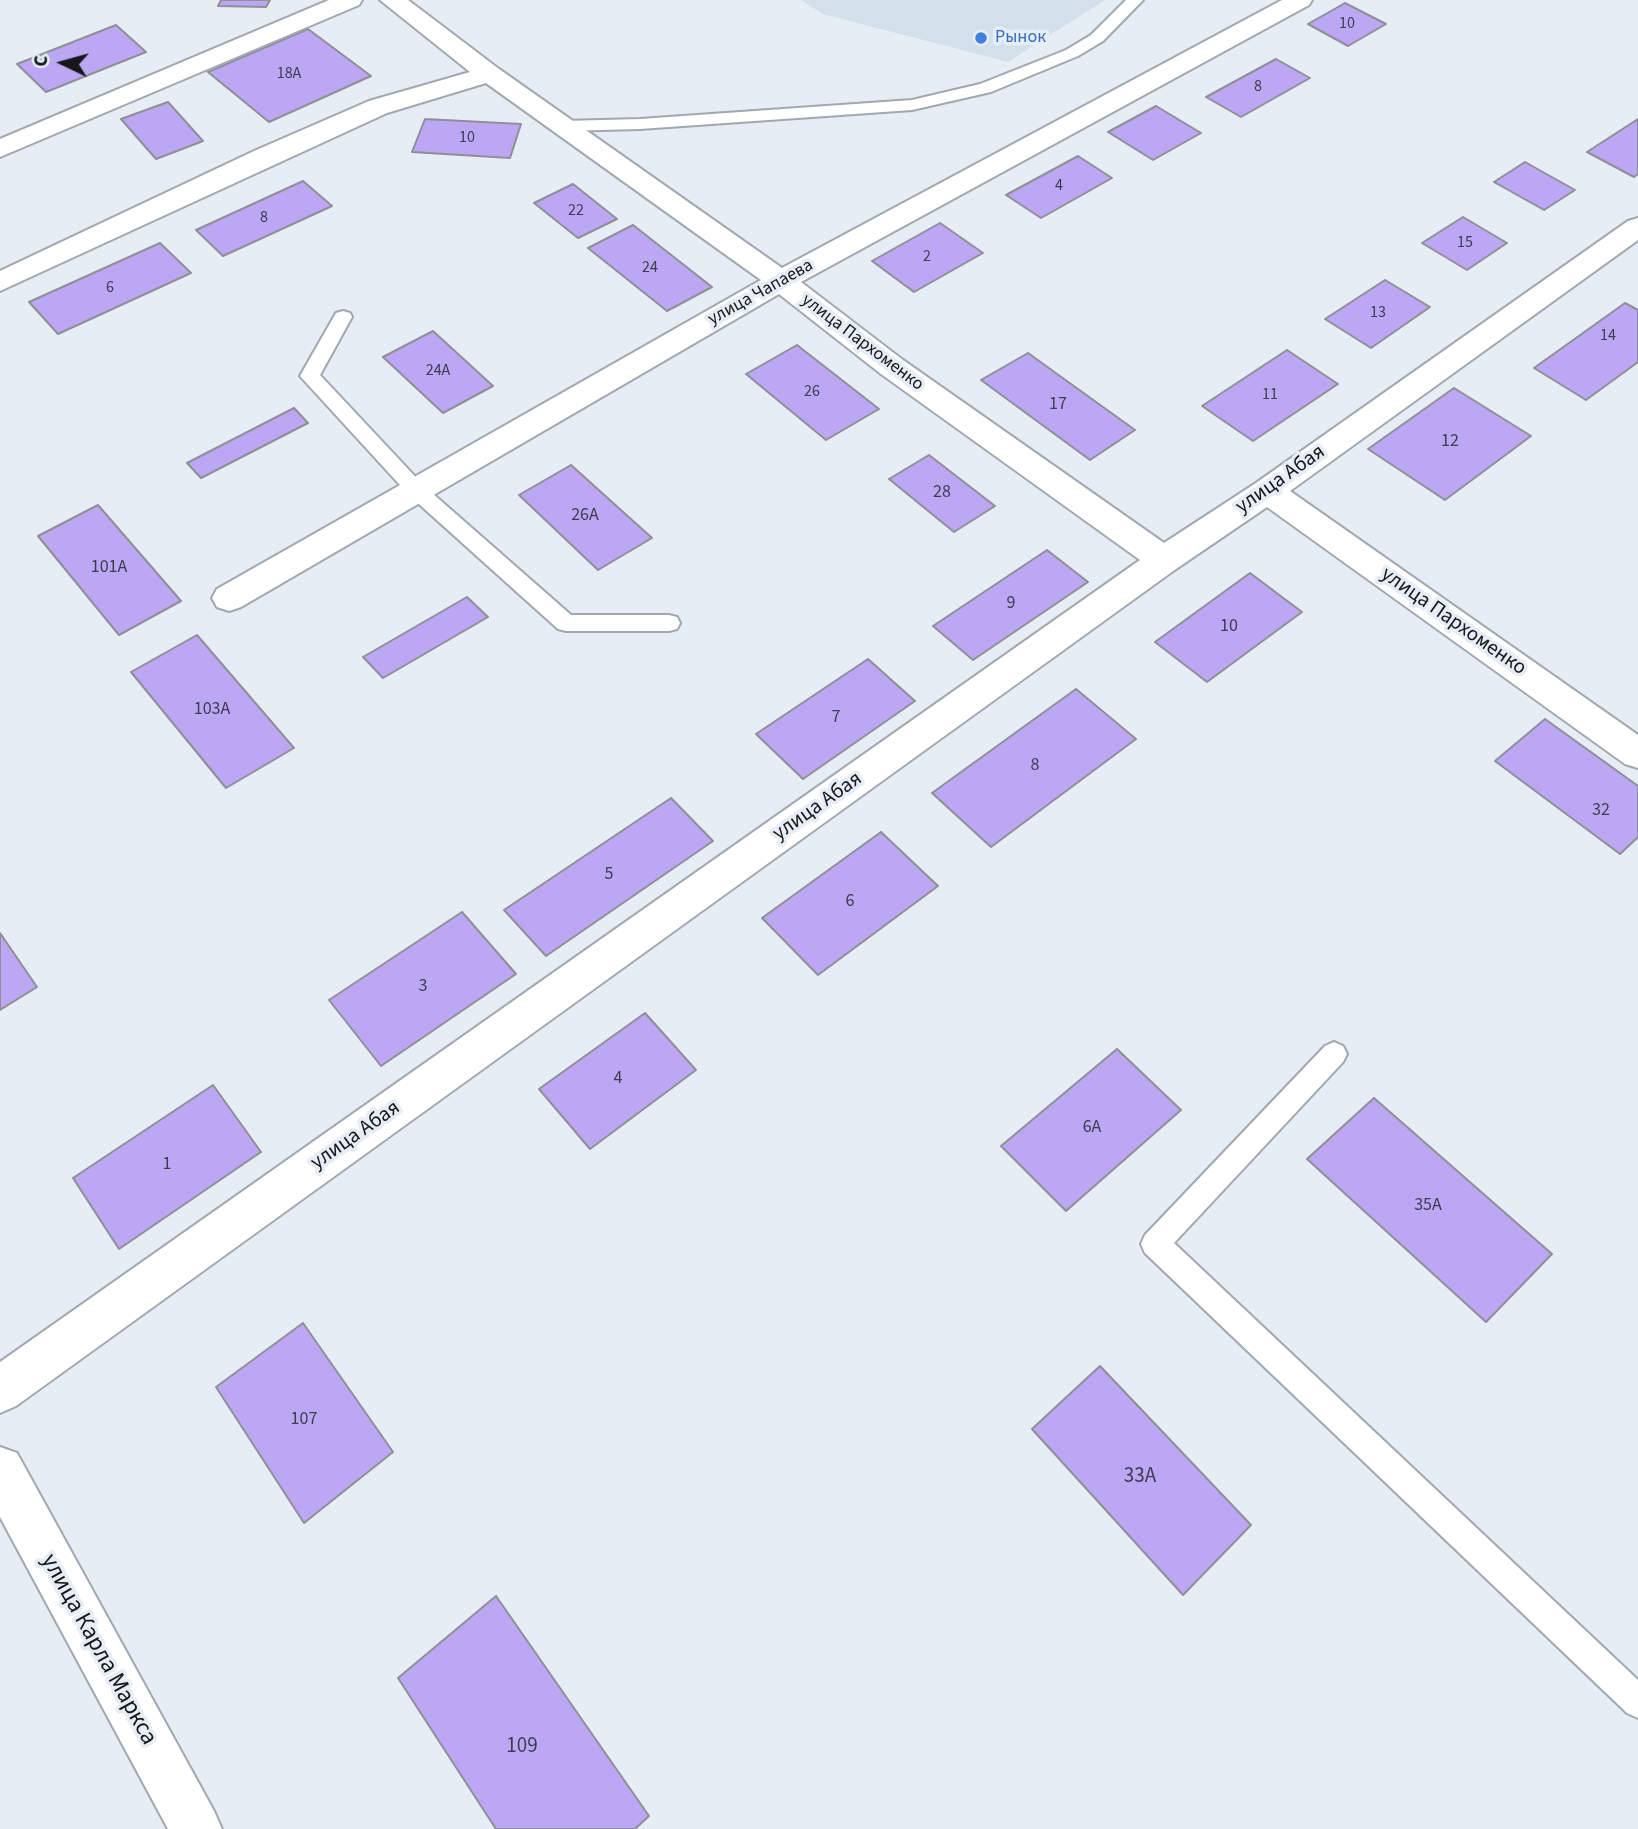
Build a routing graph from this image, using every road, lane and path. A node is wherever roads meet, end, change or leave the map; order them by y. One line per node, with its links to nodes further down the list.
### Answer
1 (351, 0): 7 (street)
2 (392, 0): 5 (street, улица Пархоменко)
3 (1135, 0): 6 (lane)
4 (1300, 0): 9 (street, улица Чапаева)
5 (490, 75): 6 (street, улица Пархоменко); 10 (street)
6 (563, 126): 9 (street, улица Пархоменко)
7 (0, 149)
8 (1638, 227): 13 (street, улица Абая)
9 (781, 281): 12 (street, улица Чапаева); 14 (street, улица Пархоменко)
10 (0, 282)
11 (342, 317): 12 (lane)
12 (417, 491): 15 (street, улица Чапаева); 16 (lane)
13 (1267, 491): 14 (street, улица Абая); 17 (street, улица Пархоменко)
14 (1164, 560): 19 (street, улица Абая)
15 (229, 598)
16 (669, 623)
17 (1638, 754)
18 (1334, 1054): 21 (lane)
19 (0, 1390)
20 (0, 1470): 22 (street, улица Карла Маркса)
21 (1638, 1702)
22 (196, 1829)

